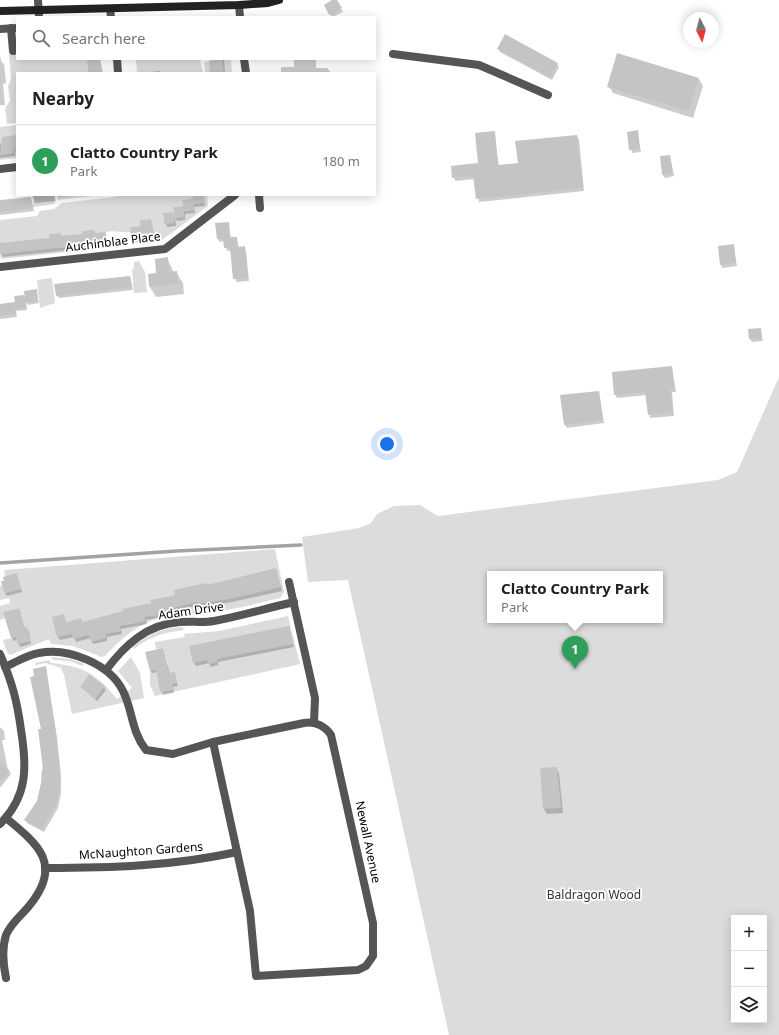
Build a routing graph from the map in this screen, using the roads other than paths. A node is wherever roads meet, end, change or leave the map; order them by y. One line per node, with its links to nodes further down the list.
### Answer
1 (38, 0): 6 (street)
2 (279, 0): 3 (street)
3 (238, 5): 5 (street); 7 (street)
4 (0, 11): 6 (street)
5 (111, 13): 6 (street)
6 (38, 14)
7 (240, 16)
8 (14, 28): 9 (street); 10 (street)
9 (0, 29)
10 (13, 51)
11 (393, 54): 16 (street)
12 (117, 60): 14 (street)
13 (244, 60): 15 (street)
14 (118, 72)
15 (246, 72)
16 (548, 95)
17 (16, 167): 18 (street)
18 (0, 169)
19 (234, 196): 22 (street, Auchinblae Place)
20 (258, 196): 21 (street)
21 (260, 208)
22 (0, 267)
23 (289, 582): 24 (street)
24 (294, 602): 27 (street, Adam Drive); 28 (street)
25 (0, 654): 26 (street)
26 (5, 667): 27 (street); 30 (street)
27 (106, 670): 29 (street)
28 (314, 723): 29 (street); 31 (street, Newall Avenue)
29 (213, 742): 31 (street)
30 (3, 821): 32 (street)
31 (237, 852): 32 (street, McNaughton Gardens)
32 (45, 868): 33 (street)
33 (6, 978)

